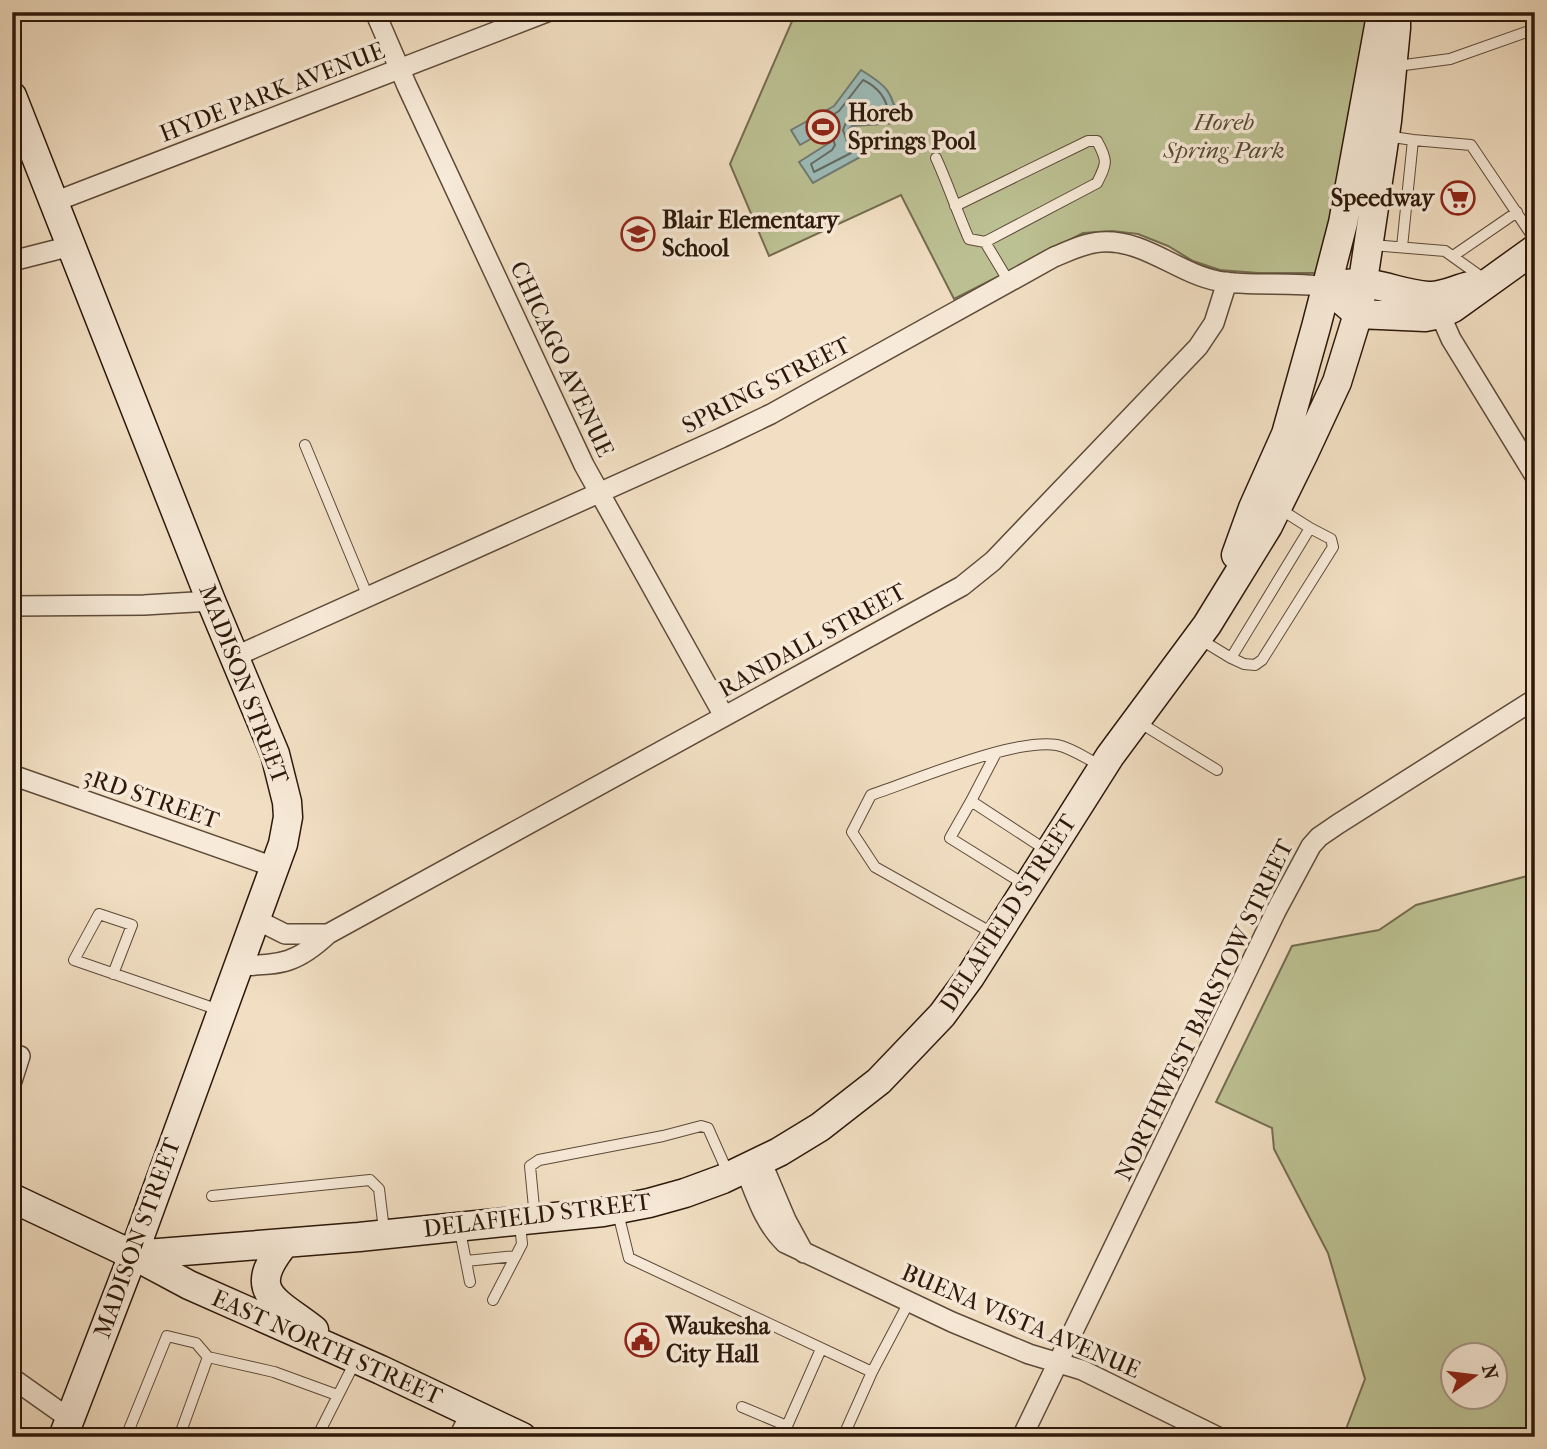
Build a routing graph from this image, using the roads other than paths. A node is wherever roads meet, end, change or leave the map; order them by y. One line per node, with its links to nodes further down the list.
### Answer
1 (375, 12): 7 (street, CHICAGO AVENUE)
2 (547, 12): 7 (street, HYDE PARK AVENUE)
3 (1381, 12): 27 (main road, DELAFIELD STREET)
4 (1396, 12): 6 (main road, DELAFIELD STREET)
5 (1535, 29): 6 (lane)
6 (1393, 67): 9 (main road, DELAFIELD STREET)
7 (400, 70): 12 (street, HYDE PARK AVENUE); 32 (street, CHICAGO AVENUE)
8 (12, 96): 12 (main road, MADISON STREET)
9 (1385, 136): 10 (lane); 17 (main road, DELAFIELD STREET)
10 (1413, 140): 14 (lane); 19 (lane)
11 (936, 158): 13 (lane)
12 (54, 202): 18 (main road, MADISON STREET)
13 (955, 206): 16 (lane); 16 (lane)
14 (1517, 212): 15 (lane); 21 (lane)
15 (1535, 240)
16 (985, 242): 25 (lane)
17 (1369, 245): 19 (lane); 23 (main road, DELAFIELD STREET)
18 (71, 246): 22 (street); 36 (main road, MADISON STREET)
19 (1402, 247): 21 (lane)
20 (1535, 249): 24 (main road)
21 (1453, 256): 24 (lane)
22 (12, 261)
23 (1364, 281): 24 (main road); 27 (main road); 28 (main road, DELAFIELD STREET)
24 (1488, 281): 29 (main road)
25 (1009, 282): 26 (street, SPRING STREET); 32 (street, SPRING STREET)
26 (1227, 282): 27 (street, SPRING STREET); 43 (street, RANDALL STREET)
27 (1326, 287): 28 (main road); 38 (main road, DELAFIELD STREET)
28 (1358, 314): 29 (main road); 33 (main road, DELAFIELD STREET)
29 (1440, 314): 31 (street)
30 (305, 446): 35 (lane)
31 (1535, 476)
32 (599, 492): 35 (street, SPRING STREET); 43 (street, CHICAGO AVENUE)
33 (1277, 507): 34 (lane); 38 (main road, DELAFIELD STREET)
34 (1310, 528): 41 (lane); 41 (lane)
35 (368, 597): 40 (street, SPRING STREET)
36 (211, 601): 37 (street); 40 (main road, MADISON STREET)
37 (12, 606)
38 (1215, 612): 39 (main road, DELAFIELD STREET)
39 (1198, 638): 41 (lane); 44 (main road, DELAFIELD STREET)
40 (234, 657): 51 (main road, MADISON STREET)
41 (1231, 658)
42 (1535, 699): 78 (street, NORTHWEST BARSTOW STREET)
43 (724, 716): 54 (street, RANDALL STREET)
44 (1137, 721): 46 (main road, DELAFIELD STREET); 47 (lane)
45 (996, 753): 46 (lane); 49 (lane); 55 (lane)
46 (1103, 767): 50 (main road, DELAFIELD STREET)
47 (1217, 770)
48 (12, 775): 51 (street, 3RD STREET)
49 (971, 801): 50 (lane); 52 (lane)
50 (1049, 852): 52 (main road, DELAFIELD STREET)
51 (274, 867): 53 (main road, MADISON STREET)
52 (1027, 887): 55 (main road, DELAFIELD STREET)
53 (255, 919): 54 (street, RANDALL STREET); 56 (main road, MADISON STREET)
54 (328, 934): 56 (street, RANDALL STREET)
55 (996, 935): 61 (main road, DELAFIELD STREET)
56 (238, 966): 58 (main road, MADISON STREET)
57 (113, 974): 57 (lane); 58 (lane)
58 (221, 1010): 69 (main road, MADISON STREET)
59 (20, 1056): 60 (street)
60 (12, 1081)
61 (745, 1168): 64 (main road, DELAFIELD STREET); 65 (lane); 74 (street, BUENA VISTA AVENUE)
62 (212, 1195): 67 (lane)
63 (12, 1198): 69 (main road, EAST NORTH STREET)
64 (617, 1209): 65 (main road, DELAFIELD STREET); 75 (lane)
65 (527, 1220): 66 (main road, DELAFIELD STREET); 70 (lane)
66 (459, 1227): 67 (main road, DELAFIELD STREET); 71 (lane)
67 (385, 1234): 68 (main road, DELAFIELD STREET)
68 (285, 1243): 69 (main road, DELAFIELD STREET); 77 (main road)
69 (133, 1255): 77 (main road, EAST NORTH STREET); 84 (main road, MADISON STREET)
70 (516, 1256): 71 (lane); 73 (lane)
71 (466, 1261): 72 (lane)
72 (470, 1282)
73 (493, 1300)
74 (909, 1302): 78 (street, BUENA VISTA AVENUE); 79 (lane)
75 (821, 1349): 79 (lane); 82 (lane)
76 (208, 1357): 81 (lane); 85 (lane); 86 (lane)
77 (356, 1359): 81 (lane); 83 (main road, EAST NORTH STREET)
78 (1057, 1363): 90 (street, NORTHWEST BARSTOW STREET); 91 (street, BUENA VISTA AVENUE)
79 (872, 1372): 89 (lane)
80 (12, 1378): 84 (street)
81 (337, 1395): 87 (lane)
82 (742, 1408)
83 (465, 1424): 88 (main road, EAST NORTH STREET)
84 (70, 1428)
85 (126, 1437)
86 (179, 1437)
87 (317, 1437)
88 (522, 1437)
89 (843, 1437)
90 (1022, 1437)
91 (1218, 1437)

